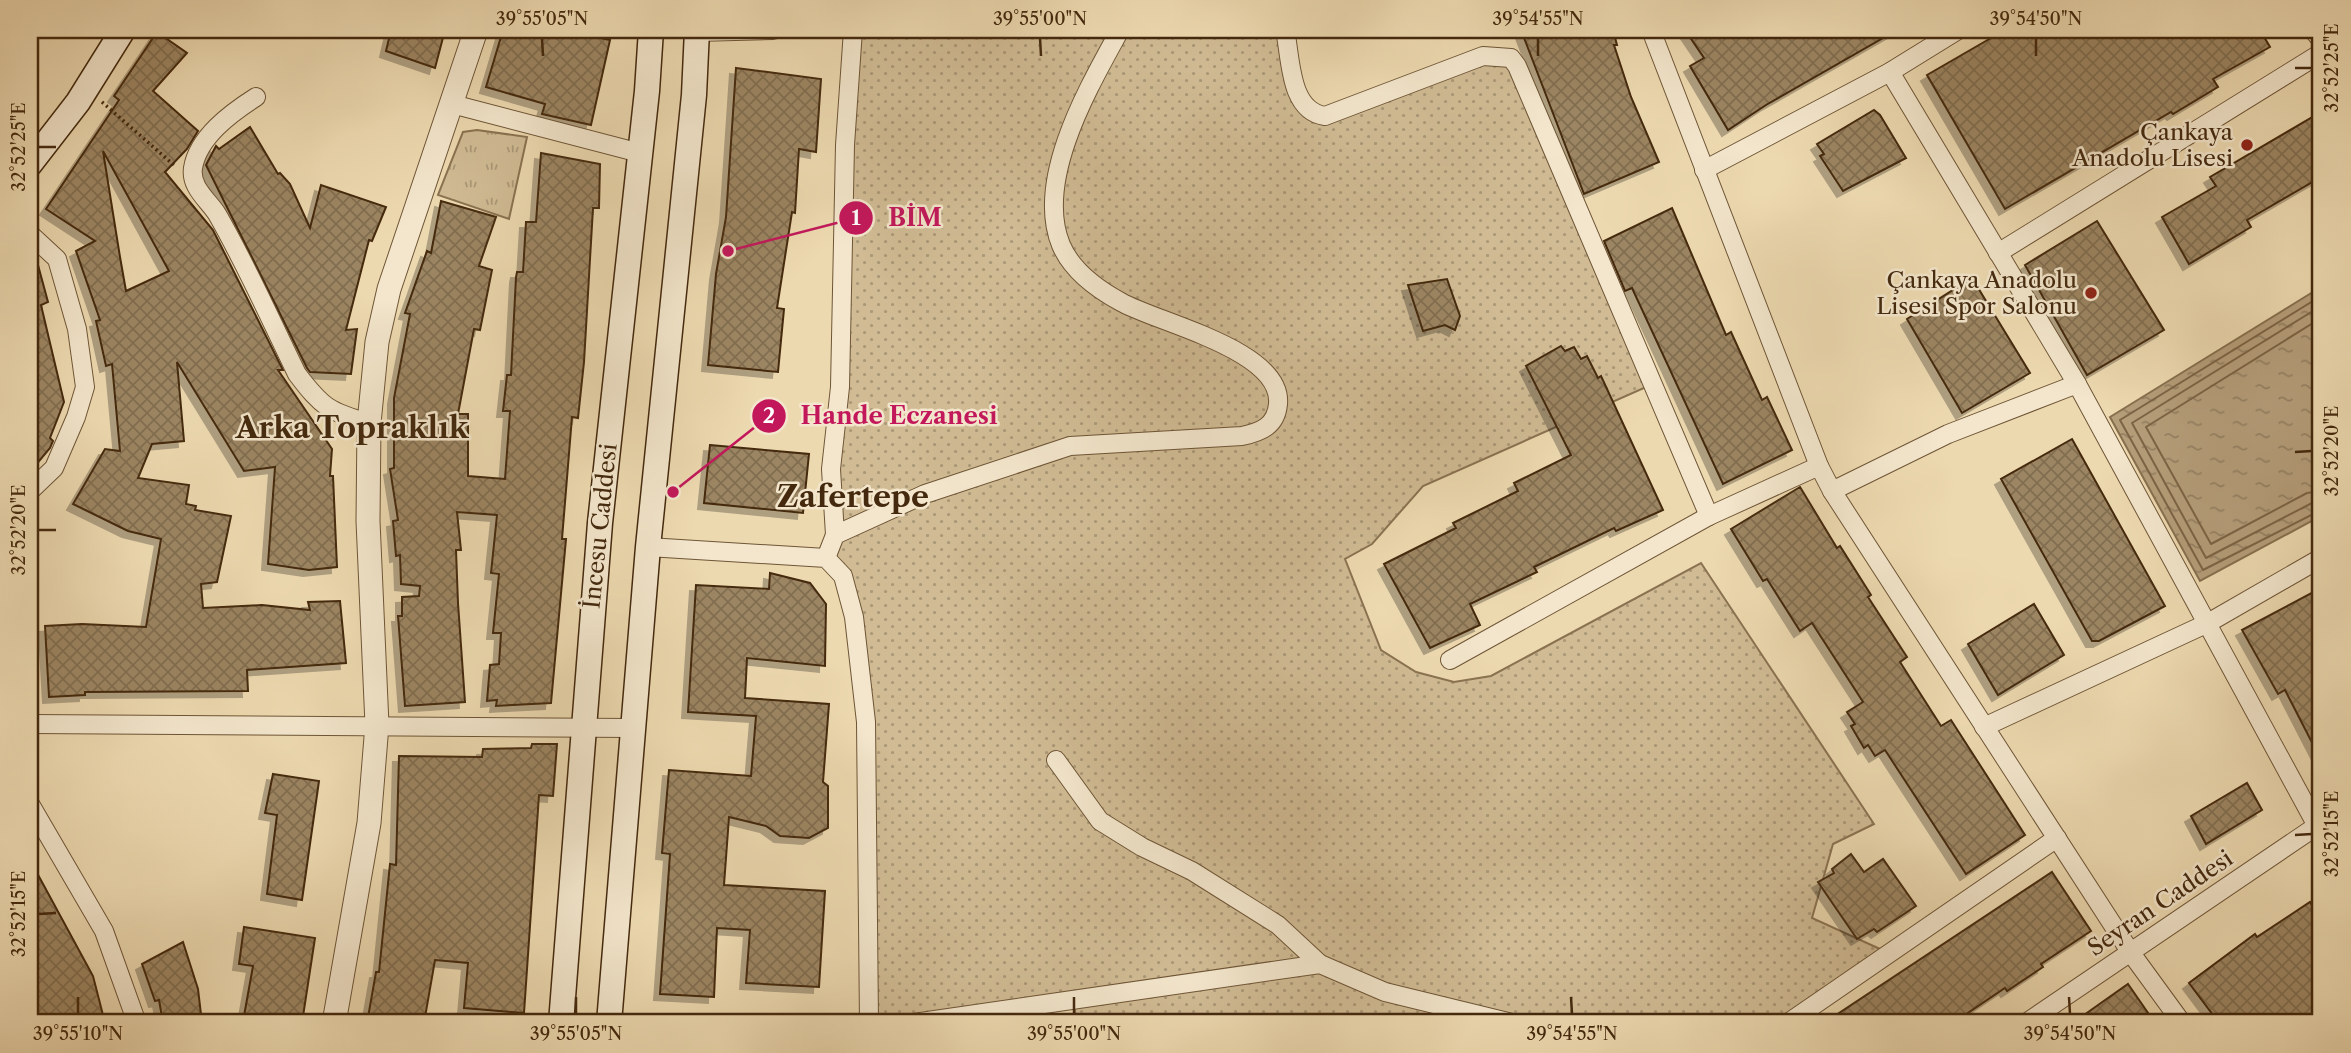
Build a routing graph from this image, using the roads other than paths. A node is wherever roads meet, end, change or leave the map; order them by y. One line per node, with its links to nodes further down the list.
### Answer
1 (123, 30): 18 (main road)
2 (476, 30): 16 (street)
3 (651, 30): 17 (main road, İncesu Caddesi)
4 (773, 30): 11 (street)
5 (853, 30): 28 (street)
6 (1120, 30): 28 (street)
7 (1285, 30): 27 (street)
8 (1651, 30): 19 (street)
9 (1958, 30): 14 (street)
10 (2313, 30): 12 (street)
11 (697, 31): 29 (main road)
12 (2321, 40)
13 (2321, 53): 21 (street)
14 (1889, 72): 19 (street); 21 (street)
15 (256, 97): 23 (street)
16 (452, 104): 17 (street); 23 (street)
17 (640, 153): 36 (main road, İncesu Caddesi)
18 (30, 164)
19 (1704, 170): 24 (street)
20 (30, 234): 25 (street)
21 (1998, 253): 22 (street)
22 (2077, 384): 26 (street); 32 (street)
23 (369, 423): 35 (street)
24 (1819, 466): 26 (street); 27 (street)
25 (30, 491)
26 (1832, 491): 37 (street)
27 (1709, 516): 33 (street)
28 (835, 535): 30 (street)
29 (648, 547): 30 (street); 38 (main road)
30 (826, 558): 49 (street)
31 (2321, 558): 32 (street)
32 (2208, 623): 37 (street); 41 (street)
33 (1450, 660)
34 (30, 724): 35 (street)
35 (377, 725): 36 (street); 46 (street)
36 (582, 726): 38 (street); 47 (main road, İncesu Caddesi)
37 (1984, 727): 42 (street)
38 (632, 728): 48 (main road)
39 (1056, 760): 44 (street)
40 (30, 804): 45 (street)
41 (2319, 824): 43 (street, Seyran Caddesi)
42 (2057, 838): 43 (street); 52 (street)
43 (2131, 953): 53 (street, Seyran Caddesi); 54 (street)
44 (1320, 964): 50 (street); 51 (street)
45 (137, 1023)
46 (334, 1023)
47 (561, 1023)
48 (609, 1023)
49 (869, 1023)
50 (914, 1023)
51 (1512, 1023)
52 (1788, 1023)
53 (2026, 1023)
54 (2182, 1023)

